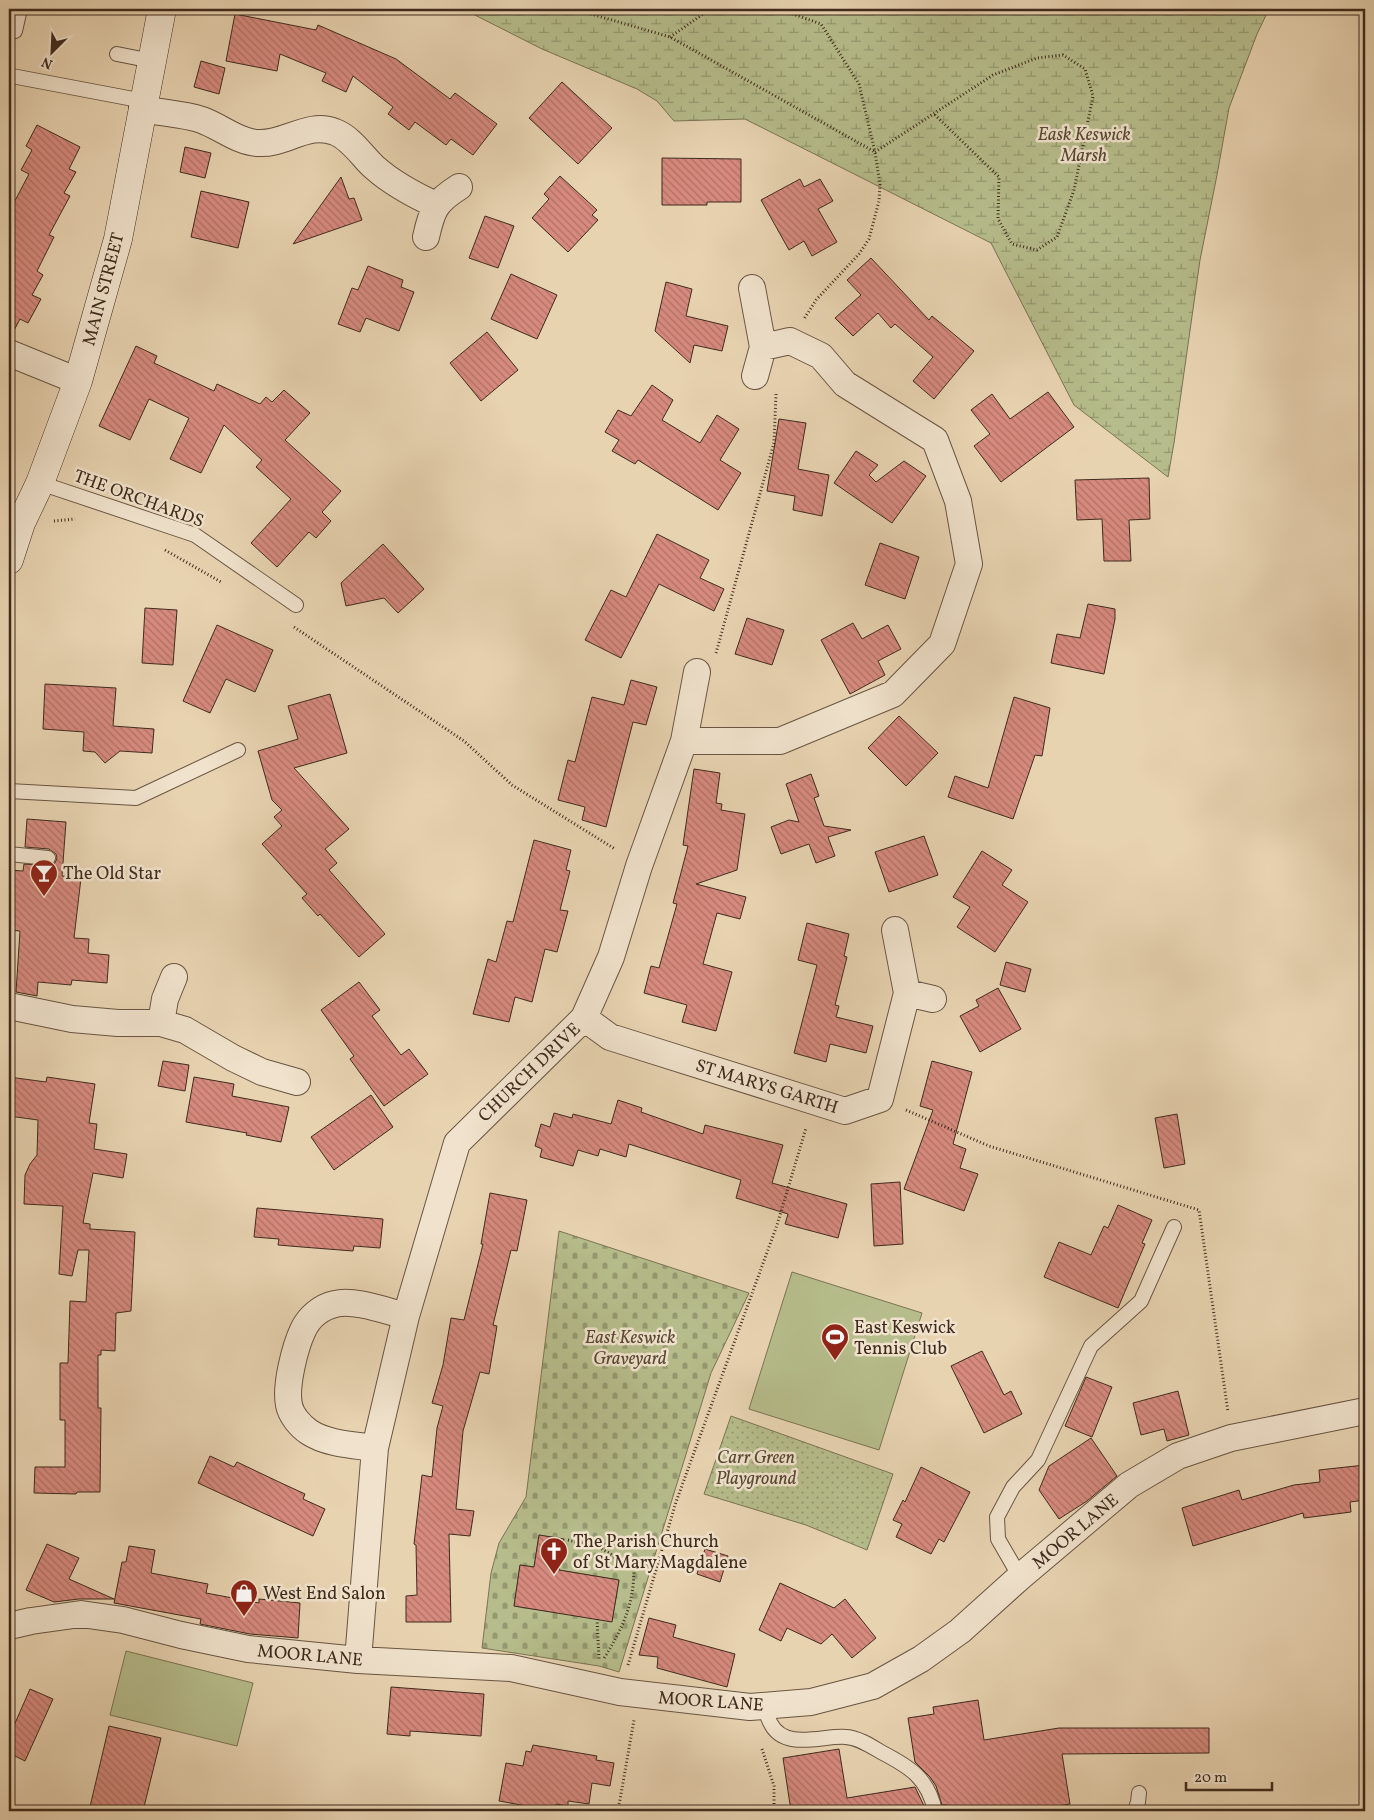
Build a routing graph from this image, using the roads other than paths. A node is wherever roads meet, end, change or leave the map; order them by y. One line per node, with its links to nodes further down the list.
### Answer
1 (20, 9): 3 (lane)
2 (162, 9): 5 (street, MAIN STREET)
3 (15, 31)
4 (117, 54): 5 (lane)
5 (152, 61): 7 (street, MAIN STREET)
6 (12, 76): 7 (lane)
7 (143, 105): 9 (street); 15 (street, MAIN STREET)
8 (459, 187): 9 (street)
9 (436, 205): 10 (street)
10 (426, 237)
11 (752, 288): 12 (street)
12 (764, 347): 14 (street); 20 (street)
13 (9, 353): 15 (street)
14 (755, 376)
15 (78, 381): 16 (street, MAIN STREET)
16 (40, 483): 17 (street, MAIN STREET); 18 (lane, THE ORCHARDS)
17 (9, 560)
18 (296, 606)
19 (697, 672): 20 (street, CHURCH DRIVE)
20 (684, 741): 30 (street, CHURCH DRIVE)
21 (238, 750): 22 (lane)
22 (9, 791)
23 (9, 854): 24 (lane)
24 (48, 858)
25 (894, 930): 27 (street)
26 (174, 977): 31 (street)
27 (907, 993): 28 (street); 30 (street, ST MARYS GARTH)
28 (933, 999)
29 (9, 1006): 31 (street)
30 (584, 1018): 34 (street, CHURCH DRIVE)
31 (161, 1023): 32 (street)
32 (297, 1082)
33 (1174, 1227): 37 (lane)
34 (406, 1316): 36 (street, CHURCH DRIVE); 36 (street)
35 (1365, 1411): 37 (street, MOOR LANE)
36 (375, 1448): 39 (street, CHURCH DRIVE)
37 (1020, 1577): 40 (street, MOOR LANE)
38 (9, 1626): 39 (street, MOOR LANE)
39 (358, 1660): 40 (street, MOOR LANE)
40 (757, 1707): 42 (lane)
41 (1139, 1793): 43 (lane)
42 (935, 1811)
43 (1135, 1811)

